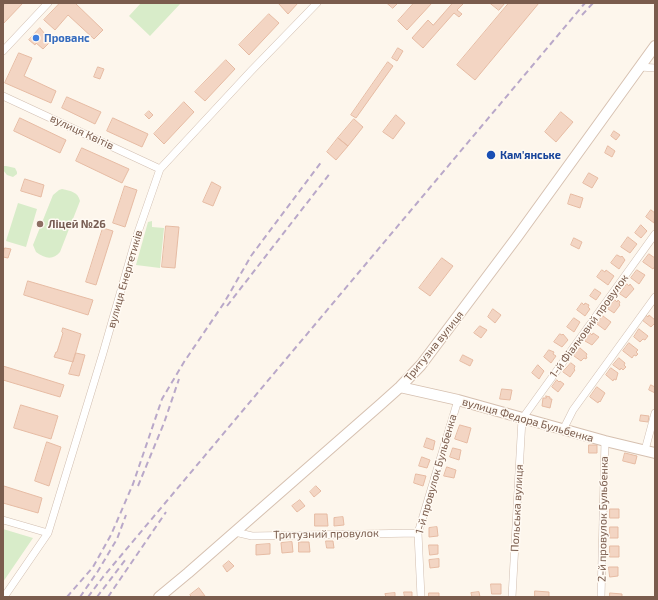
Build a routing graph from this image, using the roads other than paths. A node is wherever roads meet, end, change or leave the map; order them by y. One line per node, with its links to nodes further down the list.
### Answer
1 (48, 3): 4 (street)
2 (317, 3): 8 (street, вулиця Енергетиків)
3 (655, 46): 5 (street, Тритузна вулиця)
4 (3, 51)
5 (640, 67): 6 (street); 11 (street, Тритузна вулиця)
6 (655, 68)
7 (3, 96): 8 (street, вулиця Квітів)
8 (160, 170): 22 (street, вулиця Енергетиків)
9 (654, 237): 14 (street, 1-й Фіалковий провулок)
10 (655, 297): 15 (street)
11 (400, 387): 12 (street, вулиця Федора Бульбенка); 20 (street, Тритузна вулиця)
12 (458, 400): 14 (street, вулиця Федора Бульбенка); 21 (street, 1-й провулок Бульбенка)
13 (655, 413): 17 (street)
14 (522, 419): 15 (street, вулиця Федора Бульбенка); 26 (street, Польська вулиця)
15 (563, 430): 16 (street, вулиця Федора Бульбенка)
16 (605, 441): 17 (street, вулиця Федора Бульбенка); 27 (street, 2-й провулок Бульбенка)
17 (645, 450): 18 (street, вулиця Федора Бульбенка)
18 (655, 453)
19 (3, 520): 22 (street)
20 (235, 532): 21 (street, Тритузний провулок); 24 (street, Тритузна вулиця)
21 (418, 532): 25 (street, 1-й провулок Бульбенка)
22 (48, 534): 23 (street, вулиця Енергетиків)
23 (4, 597)
24 (159, 597)
25 (421, 597)
26 (512, 597)
27 (601, 597)

